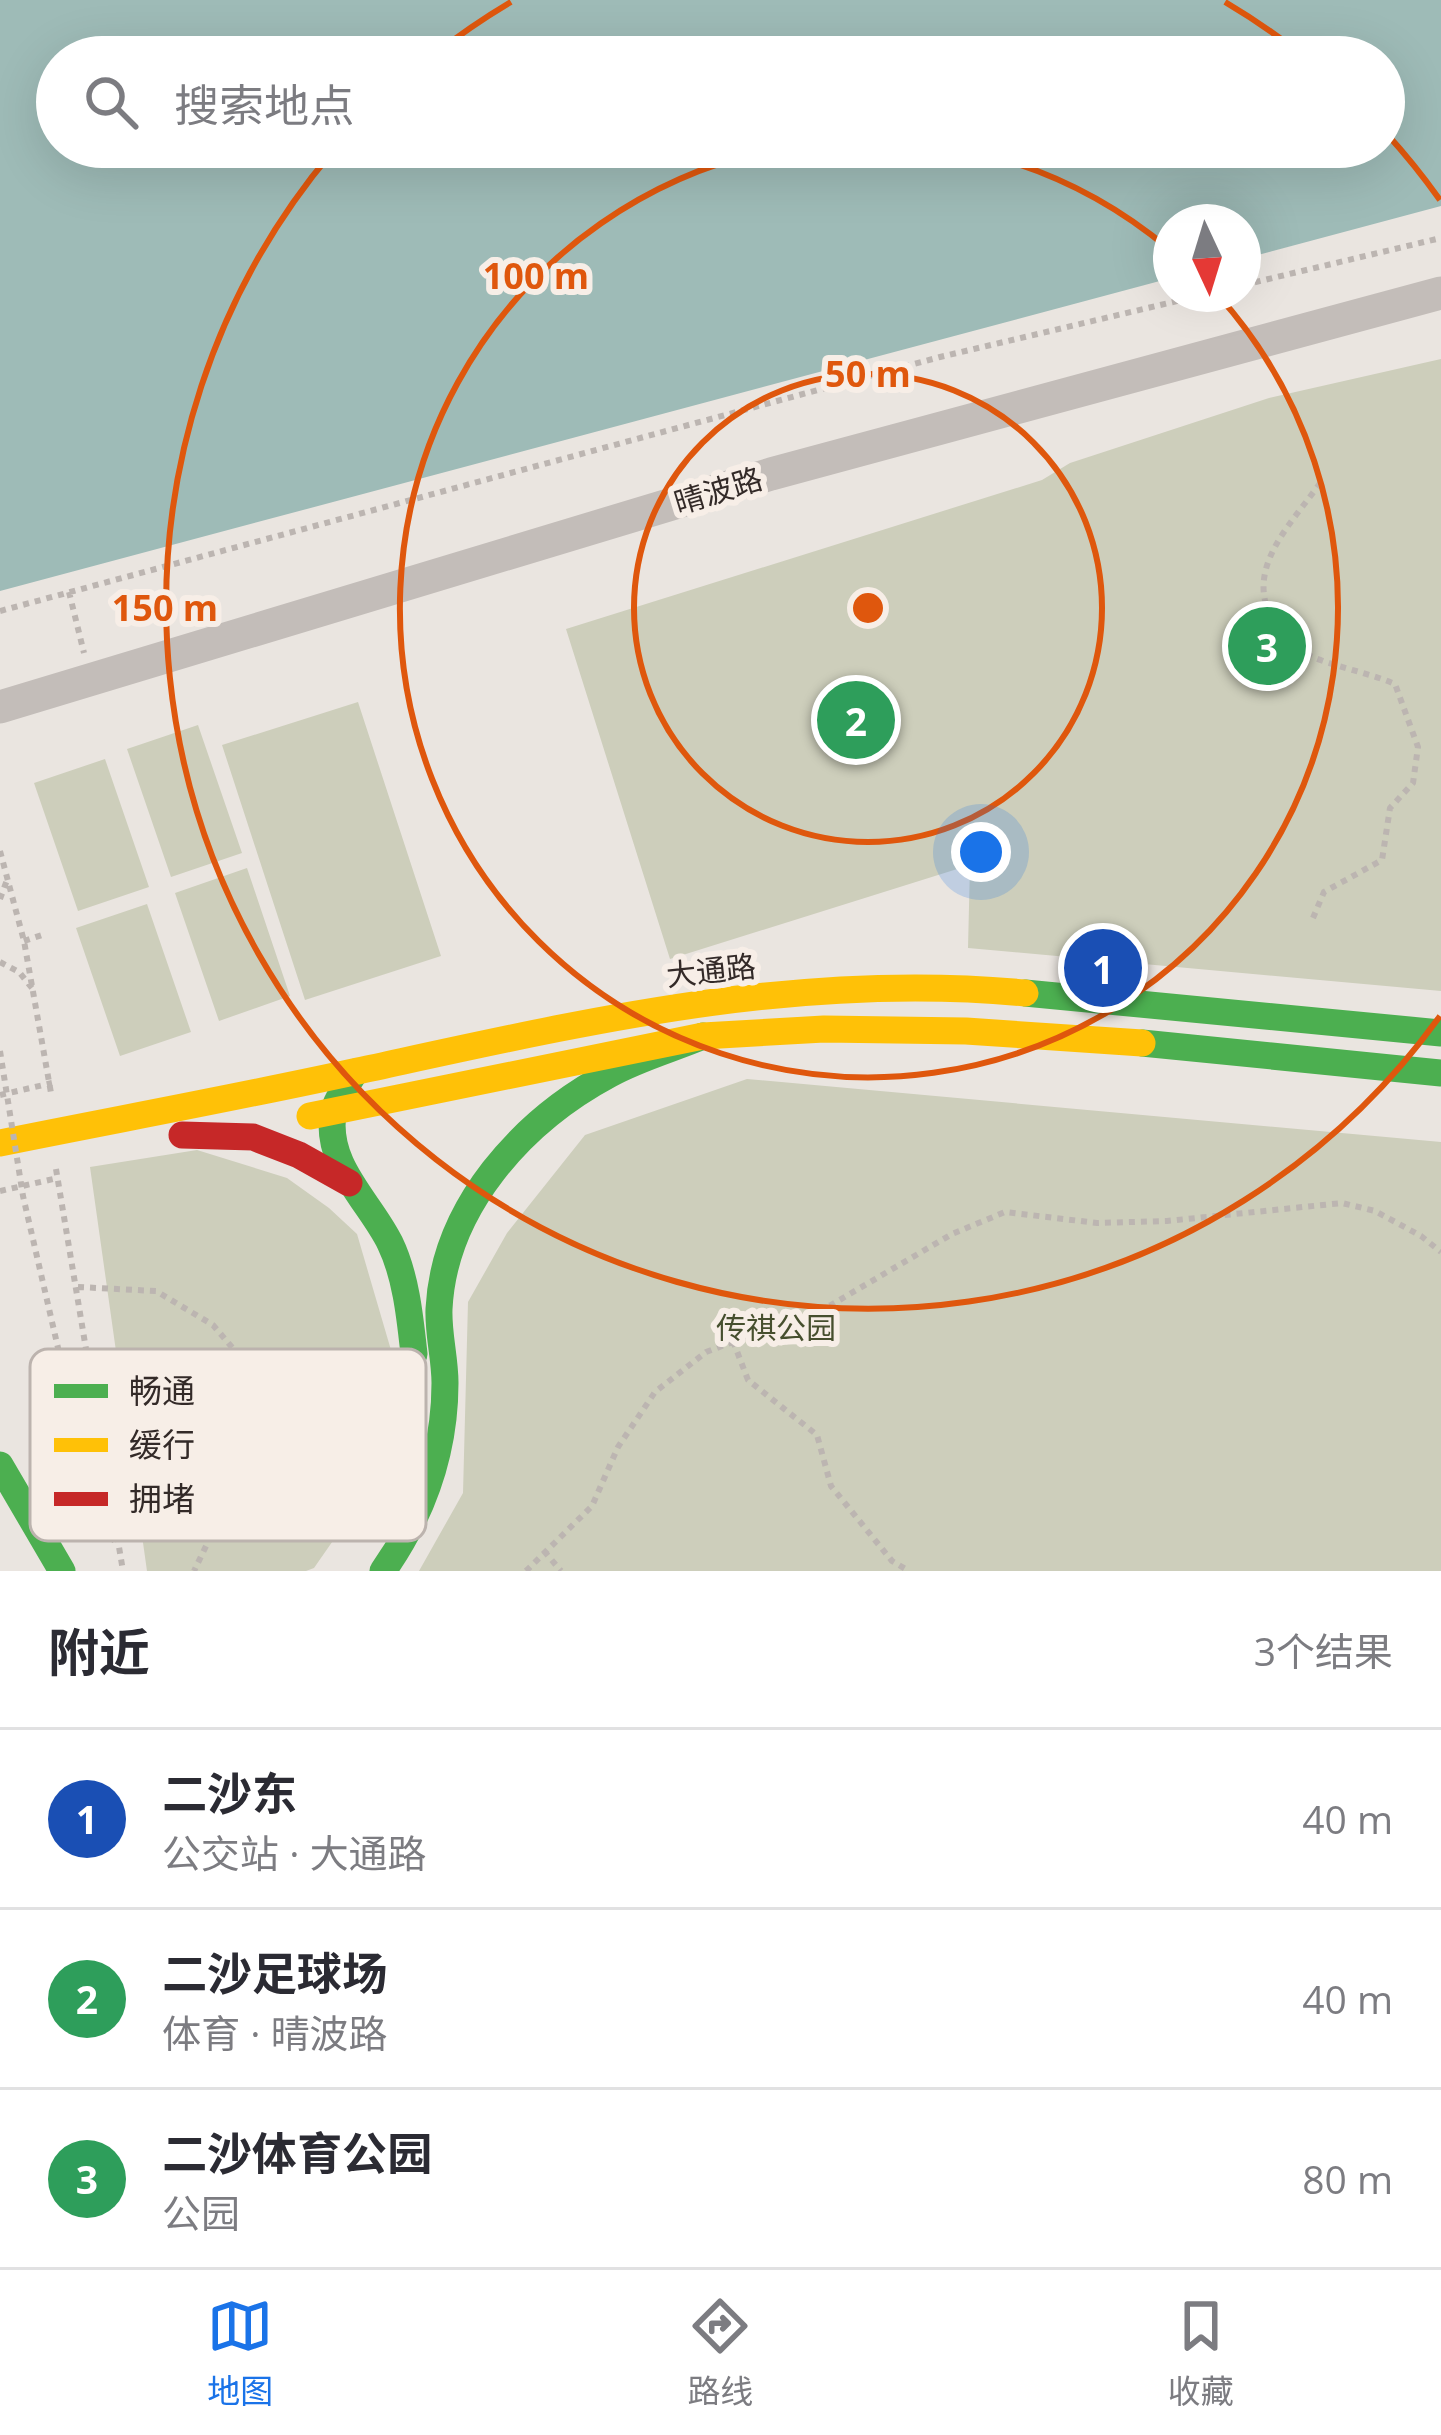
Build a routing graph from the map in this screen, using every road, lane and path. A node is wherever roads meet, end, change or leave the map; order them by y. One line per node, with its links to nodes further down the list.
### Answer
1 (1441, 238): 2 (path)
2 (1261, 282)
3 (1441, 293): 8 (street, 晴波路)
4 (1153, 307): 6 (path)
5 (1323, 479): 13 (path)
6 (69, 592): 7 (path); 8 (path)
7 (0, 610)
8 (91, 680): 9 (street, 晴波路)
9 (0, 707)
10 (0, 850): 11 (path)
11 (4, 878): 12 (path); 15 (path)
12 (0, 899)
13 (1313, 918)
14 (42, 935): 15 (path)
15 (24, 941): 17 (path)
16 (0, 962): 17 (path)
17 (34, 991): 23 (path)
18 (1441, 1033): 21 (main road, 大通路)
19 (703, 1036): 22 (main road, 大通路); 25 (main road, 大通路); 40 (main road)
20 (0, 1051): 35 (path, bridge)
21 (355, 1072): 25 (main road); 28 (main road, 大通路)
22 (1441, 1073)
23 (52, 1083): 24 (path); 28 (path)
24 (0, 1095)
25 (333, 1113): 26 (main road, 大通路); 30 (main road)
26 (182, 1135): 28 (main road, 大通路); 30 (main road)
27 (0, 1143): 28 (main road, 大通路)
28 (53, 1157): 29 (main road, 大通路); 31 (path); 33 (path)
29 (0, 1169)
30 (349, 1183): 38 (main road)
31 (0, 1191)
32 (1441, 1252): 34 (path)
33 (78, 1286): 36 (path); 37 (path)
34 (733, 1341): 49 (path); 56 (path)
35 (58, 1349)
36 (88, 1349)
37 (233, 1349)
38 (413, 1349)
39 (0, 1469): 41 (main road); 42 (main road)
40 (426, 1494)
41 (30, 1518)
42 (10, 1532)
43 (44, 1541): 51 (main road)
44 (115, 1541): 48 (path, bridge)
45 (117, 1541): 48 (path)
46 (208, 1541): 53 (path)
47 (397, 1541): 50 (main road)
48 (118, 1545): 52 (path)
49 (543, 1550): 54 (path); 55 (path)
50 (372, 1563)
51 (62, 1571)
52 (123, 1571)
53 (194, 1571)
54 (526, 1571)
55 (561, 1571)
56 (909, 1571)

